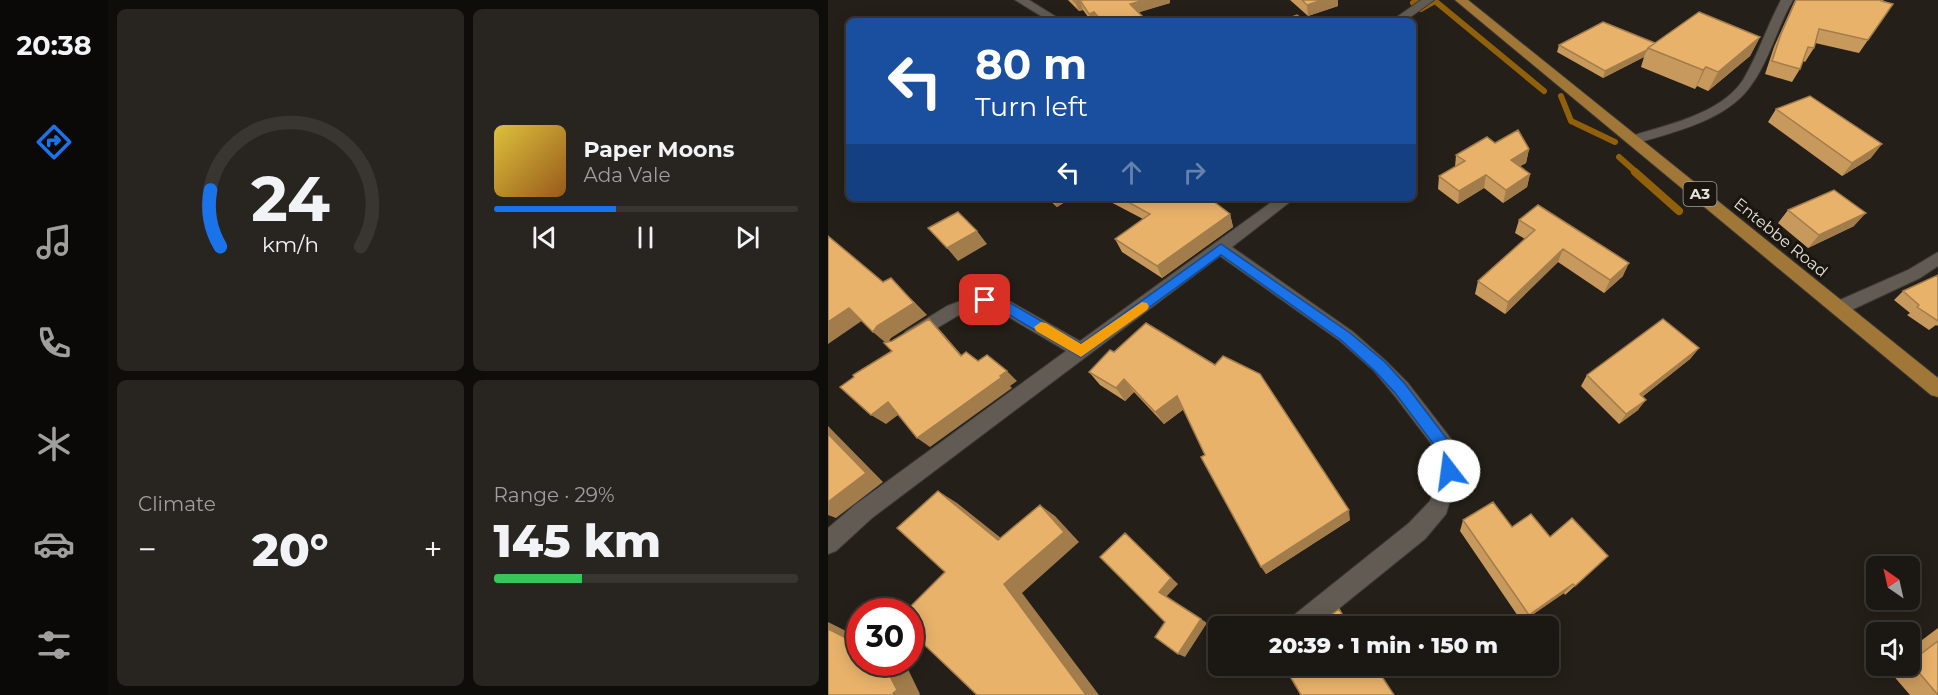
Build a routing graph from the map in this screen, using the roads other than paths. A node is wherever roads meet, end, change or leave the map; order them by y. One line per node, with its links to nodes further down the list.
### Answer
1 (1020, 0): 5 (street)
2 (1428, 0): 6 (street)
3 (1461, 0): 7 (main road, Entebbe Road / A3)
4 (1788, 0): 7 (street)
5 (1052, 18)
6 (1401, 18)
7 (1633, 140): 11 (main road, Entebbe Road / A3)
8 (1283, 201): 9 (street)
9 (1221, 248): 13 (street); 16 (street)
10 (1938, 258): 11 (street)
11 (1839, 308): 14 (main road, Entebbe Road / A3)
12 (898, 345): 13 (street)
13 (1081, 351): 15 (street)
14 (1938, 389)
15 (828, 543)
16 (1311, 616)

